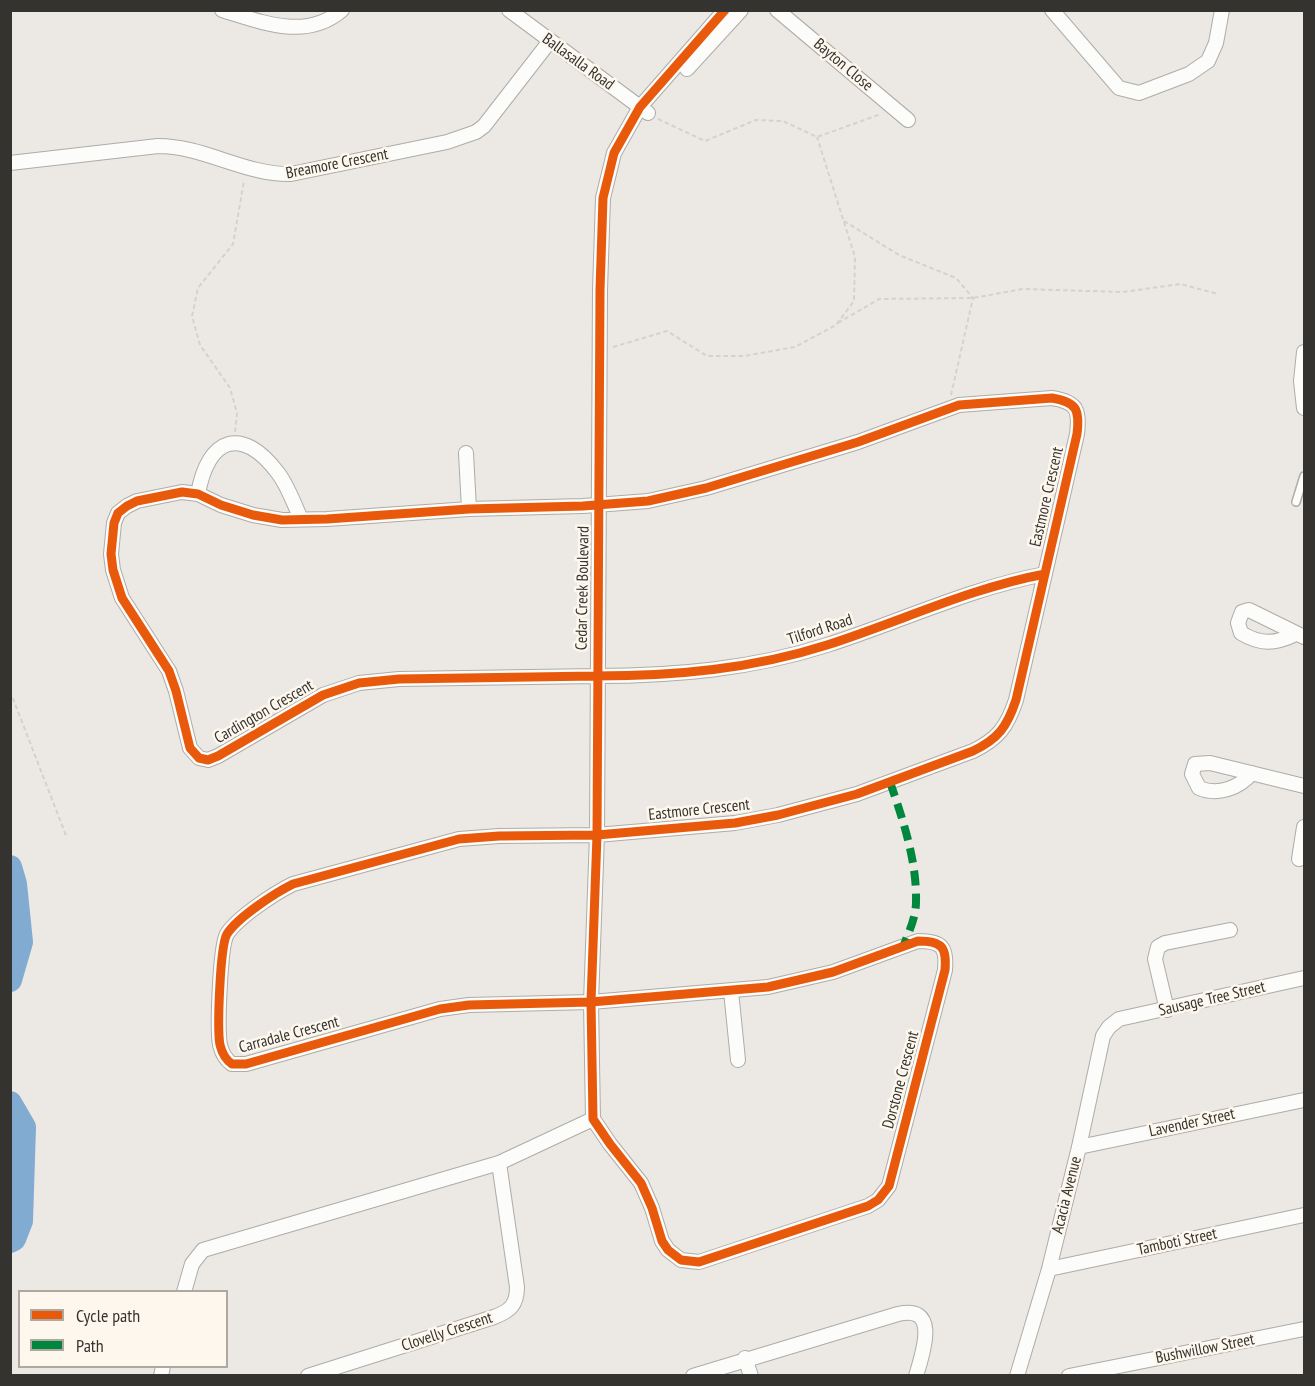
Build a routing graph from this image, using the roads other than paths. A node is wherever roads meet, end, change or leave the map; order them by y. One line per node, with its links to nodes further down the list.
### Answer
1 (222, 10): 2 (street)
2 (342, 10)
3 (509, 10): 9 (street, Ballasalla Road)
4 (725, 10): 10 (street, Cedar Creek Boulevard)
5 (741, 10): 10 (street, Cedar Creek Boulevard)
6 (777, 10): 11 (street, Bayton Close)
7 (1052, 10): 8 (street)
8 (1222, 10)
9 (550, 41): 10 (street, Ballasalla Road); 12 (street, Breamore Crescent)
10 (644, 110): 19 (street, Cedar Creek Boulevard)
11 (908, 120)
12 (10, 163)
13 (1305, 352): 14 (street)
14 (1305, 408)
15 (466, 453): 20 (street)
16 (1305, 476): 18 (lane)
17 (198, 494): 21 (street, Cardington Crescent); 21 (street); 23 (street, Cardington Crescent)
18 (1296, 502)
19 (599, 505): 20 (street, Cardington Crescent); 22 (street, Eastmore Crescent); 23 (street, Cedar Creek Boulevard)
20 (469, 508): 21 (street, Cardington Crescent)
21 (301, 519)
22 (1045, 574): 23 (street, Tilford Road); 27 (street, Eastmore Crescent)
23 (596, 676): 27 (street, Cedar Creek Boulevard)
24 (1252, 773): 25 (street)
25 (1305, 786)
26 (1305, 827): 28 (street)
27 (597, 835): 32 (street, Cedar Creek Boulevard); 32 (street, Carradale Crescent)
28 (1299, 859)
29 (1230, 930): 33 (street)
30 (1305, 978): 33 (street, Sausage Tree Street)
31 (731, 991): 32 (street, Dorstone Crescent); 35 (street); 37 (street, Dorstone Crescent)
32 (591, 1002): 37 (street, Cedar Creek Boulevard)
33 (1167, 1010): 34 (street, Sausage Tree Street)
34 (1119, 1019): 38 (street, Acacia Avenue)
35 (738, 1060)
36 (1305, 1100): 38 (street, Lavender Street)
37 (592, 1119): 39 (street)
38 (1079, 1147): 41 (street, Acacia Avenue)
39 (499, 1162): 42 (street); 45 (street, Clovelly Crescent)
40 (1305, 1215): 41 (street, Tamboti Street)
41 (1049, 1269): 49 (street, Acacia Avenue)
42 (185, 1290)
43 (1305, 1329): 50 (street, Bushwillow Street)
44 (745, 1358): 46 (street); 47 (street); 48 (street)
45 (308, 1376)
46 (693, 1376)
47 (751, 1376)
48 (916, 1376)
49 (1017, 1376)
50 (1070, 1376)

